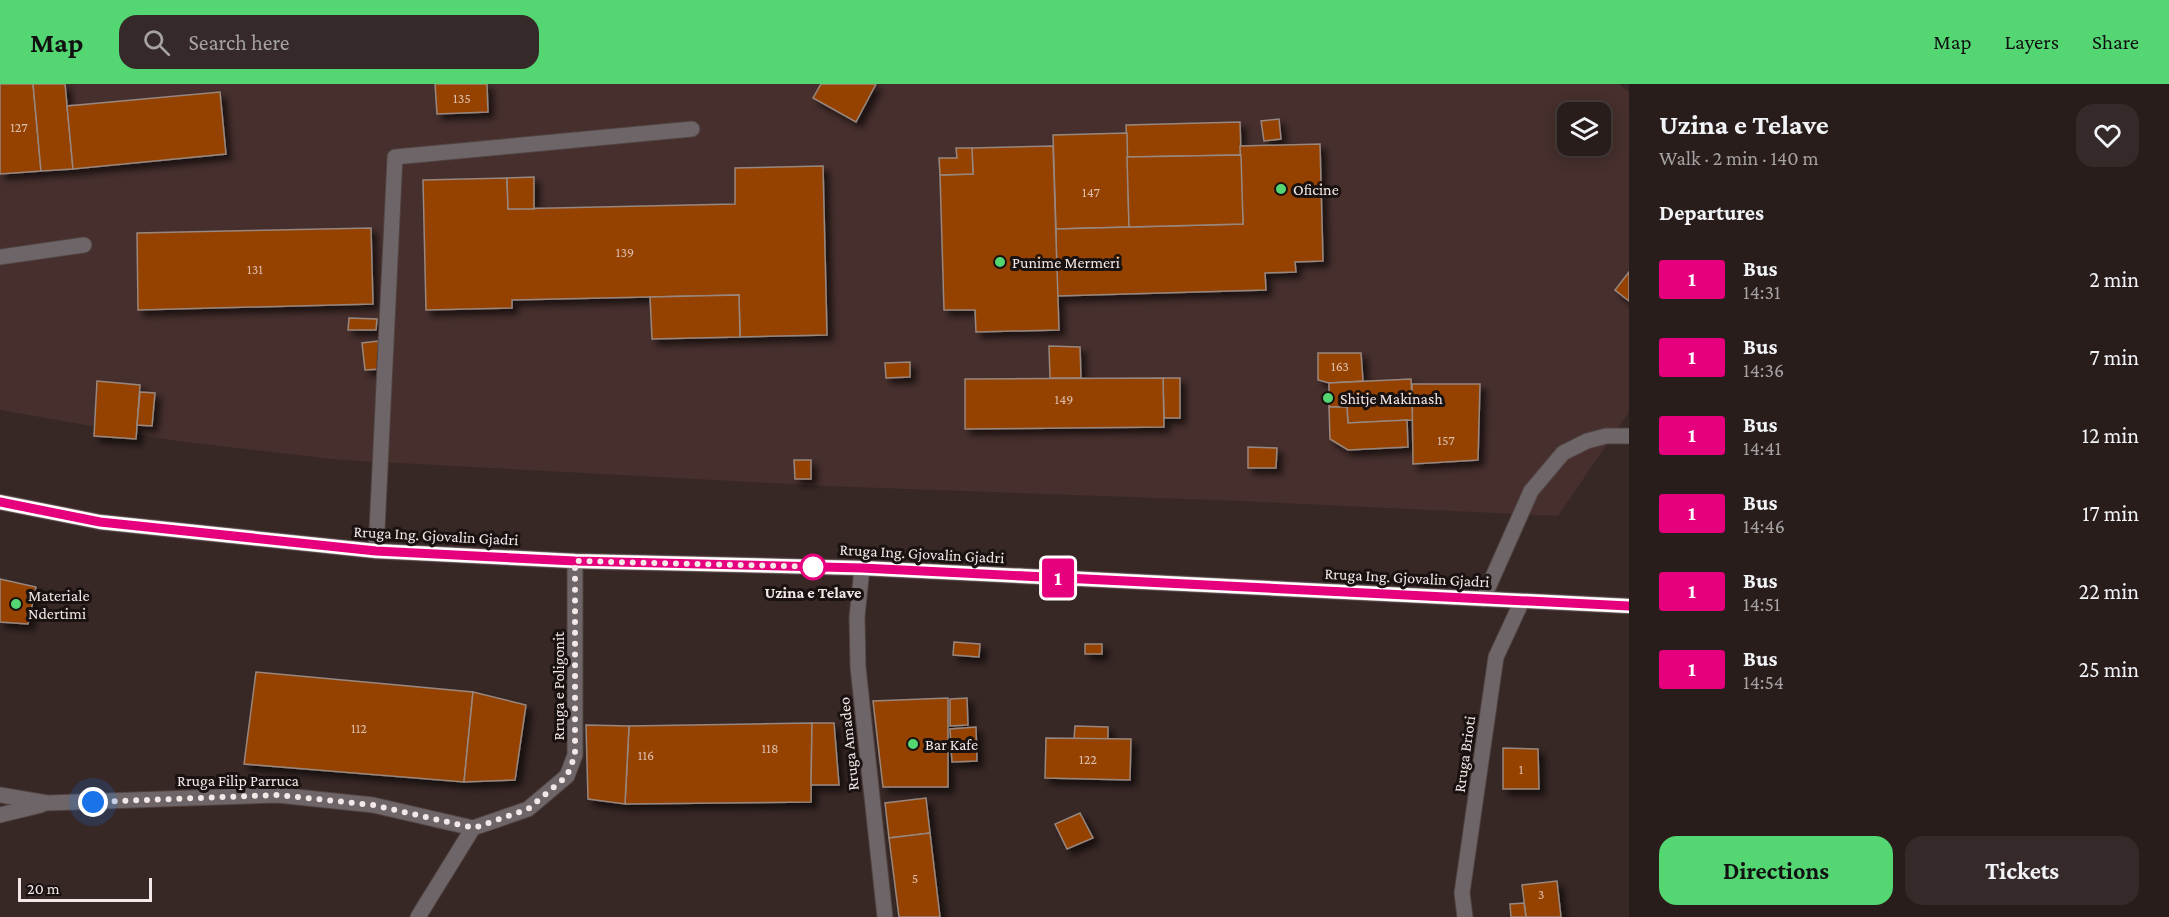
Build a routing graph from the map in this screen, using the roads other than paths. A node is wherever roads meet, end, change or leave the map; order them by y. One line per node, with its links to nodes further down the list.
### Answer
1 (692, 129): 6 (street)
2 (84, 245): 3 (street)
3 (0, 257)
4 (1629, 436): 9 (street)
5 (0, 502): 6 (main road, Rruga Ing. Gjovalin Gjadri)
6 (376, 551): 7 (main road, Rruga Ing. Gjovalin Gjadri)
7 (575, 561): 8 (main road, Rruga Ing. Gjovalin Gjadri); 15 (street, Rruga e Poligonit)
8 (862, 568): 9 (main road, Rruga Ing. Gjovalin Gjadri); 17 (street, Rruga Amadeo)
9 (1483, 599): 10 (main road, Rruga Ing. Gjovalin Gjadri)
10 (1522, 601): 11 (main road, Rruga Ing. Gjovalin Gjadri); 18 (street, Rruga Brioti)
11 (1629, 606)
12 (0, 795): 13 (street, Rruga Filip Parruca)
13 (46, 803): 14 (street); 15 (street, Rruga Filip Parruca)
14 (0, 815)
15 (474, 828): 16 (street)
16 (418, 917)
17 (885, 917)
18 (1465, 917)

